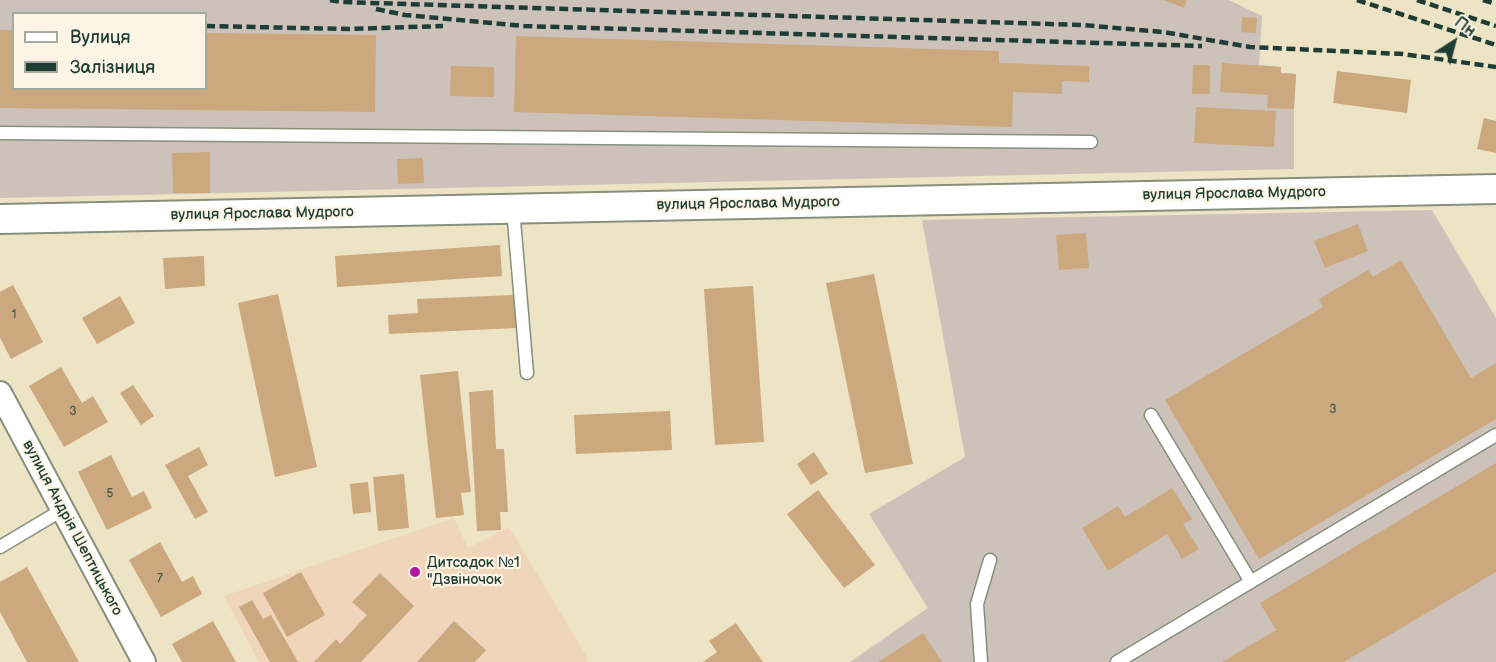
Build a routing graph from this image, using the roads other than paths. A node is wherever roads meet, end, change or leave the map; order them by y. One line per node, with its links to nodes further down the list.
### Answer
1 (0, 133): 2 (lane)
2 (1091, 142)
3 (1496, 189): 4 (street, вулиця Ярослава Мудрого)
4 (513, 209): 5 (street, вулиця Ярослава Мудрого); 6 (lane)
5 (0, 219)
6 (527, 373)
7 (0, 393): 10 (street, вулиця Андрія Шептицького)
8 (1152, 415): 13 (lane)
9 (1496, 435): 13 (lane)
10 (63, 510): 11 (lane); 14 (street, вулиця Андрія Шептицького)
11 (0, 547)
12 (990, 560): 15 (lane)
13 (1251, 582): 16 (lane)
14 (144, 662)
15 (981, 662)
16 (1117, 662)

